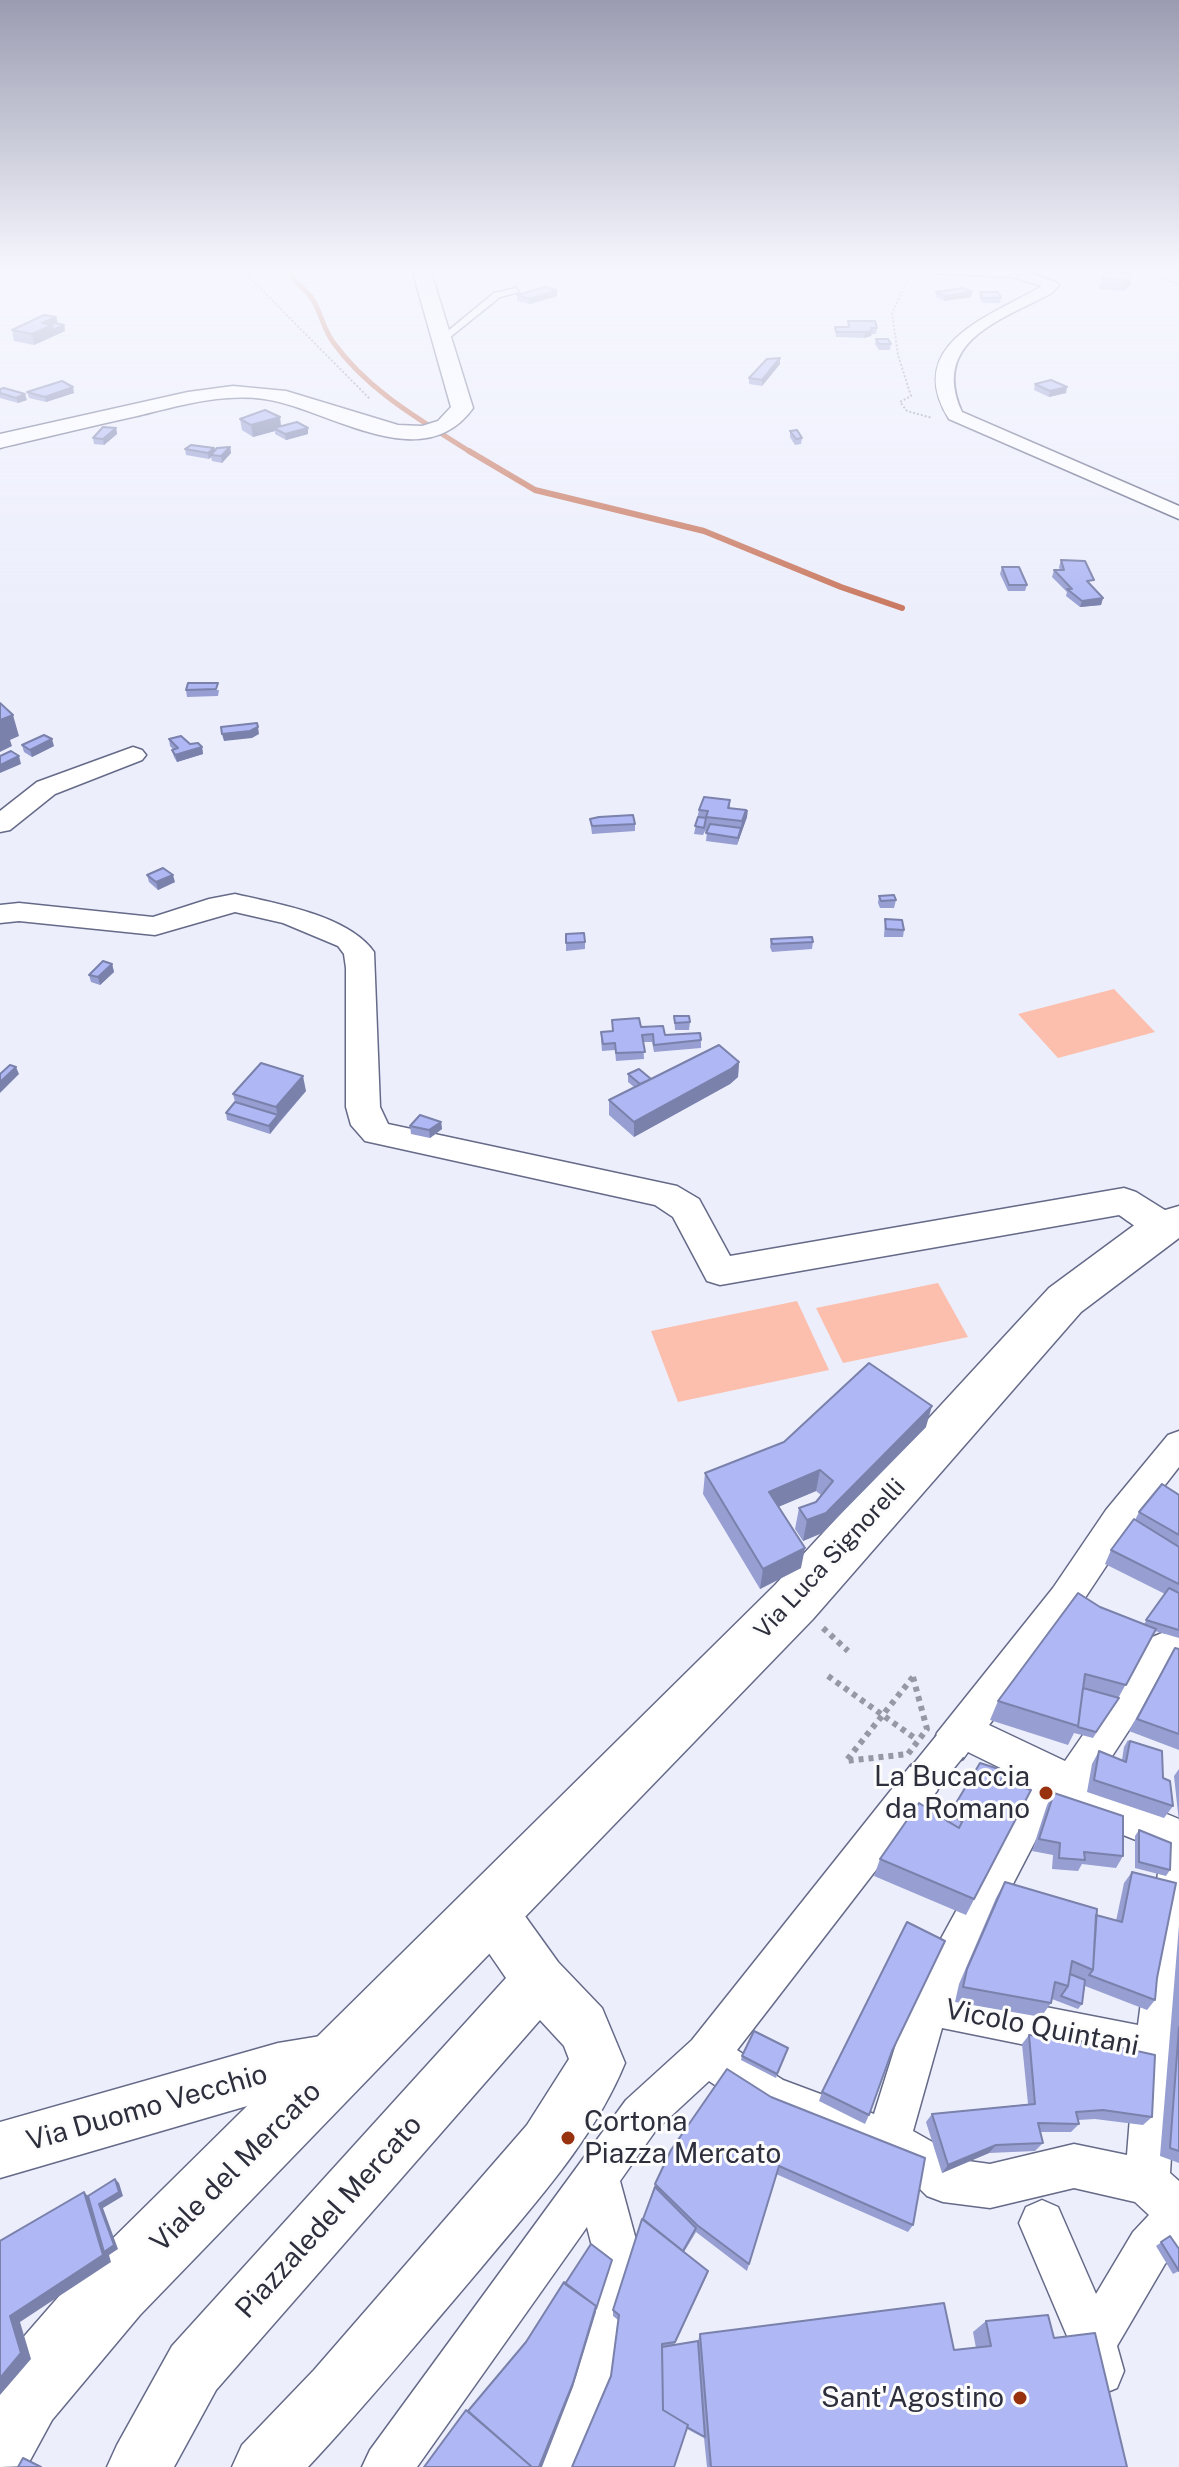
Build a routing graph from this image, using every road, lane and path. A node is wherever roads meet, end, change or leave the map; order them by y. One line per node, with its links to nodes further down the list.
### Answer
1 (354, 384): 6 (path)
2 (455, 384): 6 (street)
3 (907, 384): 5 (path)
4 (943, 384): 5 (street)
5 (973, 425): 8 (street)
6 (409, 434): 7 (street)
7 (0, 441)
8 (1179, 513)
9 (133, 755): 10 (street)
10 (0, 824)
11 (0, 914): 12 (street)
12 (1171, 1224): 21 (street, Via Luca Signorelli)
13 (1179, 1444): 17 (street)
14 (1179, 1652): 18 (street)
15 (828, 1676): 16 (path)
16 (882, 1716): 17 (path); 17 (path); 17 (path)
17 (935, 1748): 18 (street); 25 (street)
18 (1060, 1780): 19 (street); 23 (street)
19 (1179, 1838)
20 (1179, 1853): 24 (street)
21 (489, 1909): 22 (street); 26 (street, Viale del Mercato)
22 (539, 1981): 36 (street, Piazzaledel Mercato); 37 (street)
23 (928, 2005): 24 (street, Vicolo Quintani); 27 (street)
24 (1156, 2050): 30 (street)
25 (707, 2055): 27 (street); 29 (street)
26 (342, 2060): 28 (street, Via Duomo Vecchio); 35 (street, Viale del Mercato)
27 (888, 2141): 30 (street)
28 (0, 2150)
29 (597, 2176): 38 (street); 39 (street)
30 (1147, 2182): 31 (street)
31 (1179, 2214): 33 (street)
32 (1042, 2223): 33 (street)
33 (1093, 2343): 34 (street)
34 (1108, 2405)
35 (0, 2439)
36 (139, 2467)
37 (264, 2467)
38 (387, 2467)
39 (555, 2467)

